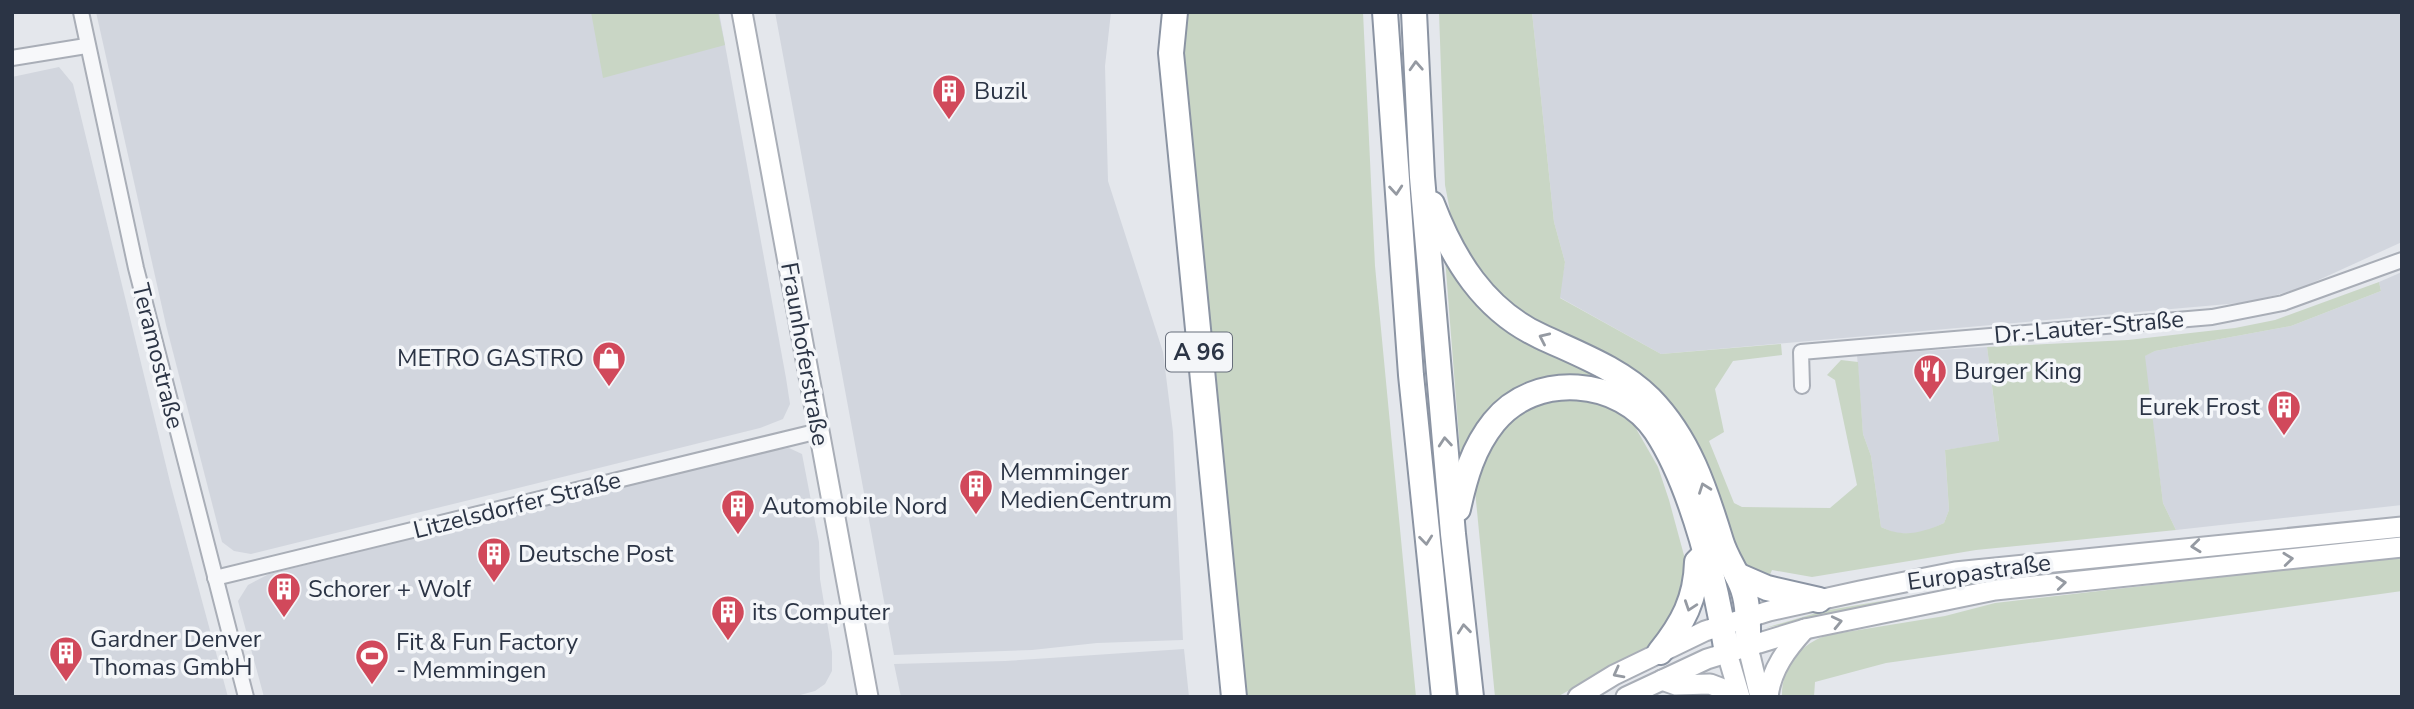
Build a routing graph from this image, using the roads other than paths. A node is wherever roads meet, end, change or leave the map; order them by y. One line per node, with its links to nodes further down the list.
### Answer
1 (81, 12): 9 (street, Teramostraße)
2 (742, 12): 14 (main road, Fraunhoferstraße)
3 (1158, 12): 33 (highway)
4 (1175, 12): 34 (highway, A 96)
5 (1378, 12): 8 (highway)
6 (1385, 12): 8 (highway)
7 (1414, 12): 11 (highway, one-way to 7)
8 (1386, 39): 35 (highway, one-way to 35)
9 (86, 46): 10 (street); 22 (street, Teramostraße)
10 (12, 58)
11 (1422, 177): 18 (highway, one-way to 11); 21 (highway, one-way to 11)
12 (2402, 260): 13 (street, Dr.-Lauter-Straße)
13 (1802, 386)
14 (820, 431): 22 (street, Litzelsdorfer Straße); 30 (main road, Fraunhoferstraße)
15 (2402, 516): 17 (main road)
16 (2402, 527): 17 (main road, Europastraße)
17 (2361, 531): 23 (main road, Europastraße, one-way to 23)
18 (1453, 534): 20 (highway); 36 (highway, one-way to 18)
19 (2402, 547): 26 (main road, Europastraße, one-way to 19)
20 (1704, 554): 25 (highway); 28 (highway, one-way to 28)
21 (1737, 575): 23 (highway); 24 (highway)
22 (215, 578): 32 (street, Teramostraße)
23 (1819, 600): 24 (main road, Europastraße)
24 (1748, 618): 25 (main road, Europastraße); 27 (highway)
25 (1723, 625): 27 (highway); 28 (main road, Europastraße)
26 (1805, 629): 27 (main road, Europastraße); 40 (main road)
27 (1737, 650): 29 (main road, Europastraße); 31 (main road); 39 (main road)
28 (1660, 652): 37 (main road, Europastraße, one-way to 37)
29 (1661, 680): 31 (main road); 38 (main road, Europastraße)
30 (864, 696)
31 (1740, 696)
32 (246, 697)
33 (1225, 697)
34 (1234, 697)
35 (1444, 697)
36 (1471, 697)
37 (1578, 697)
38 (1626, 697)
39 (1760, 697)
40 (1768, 697)

